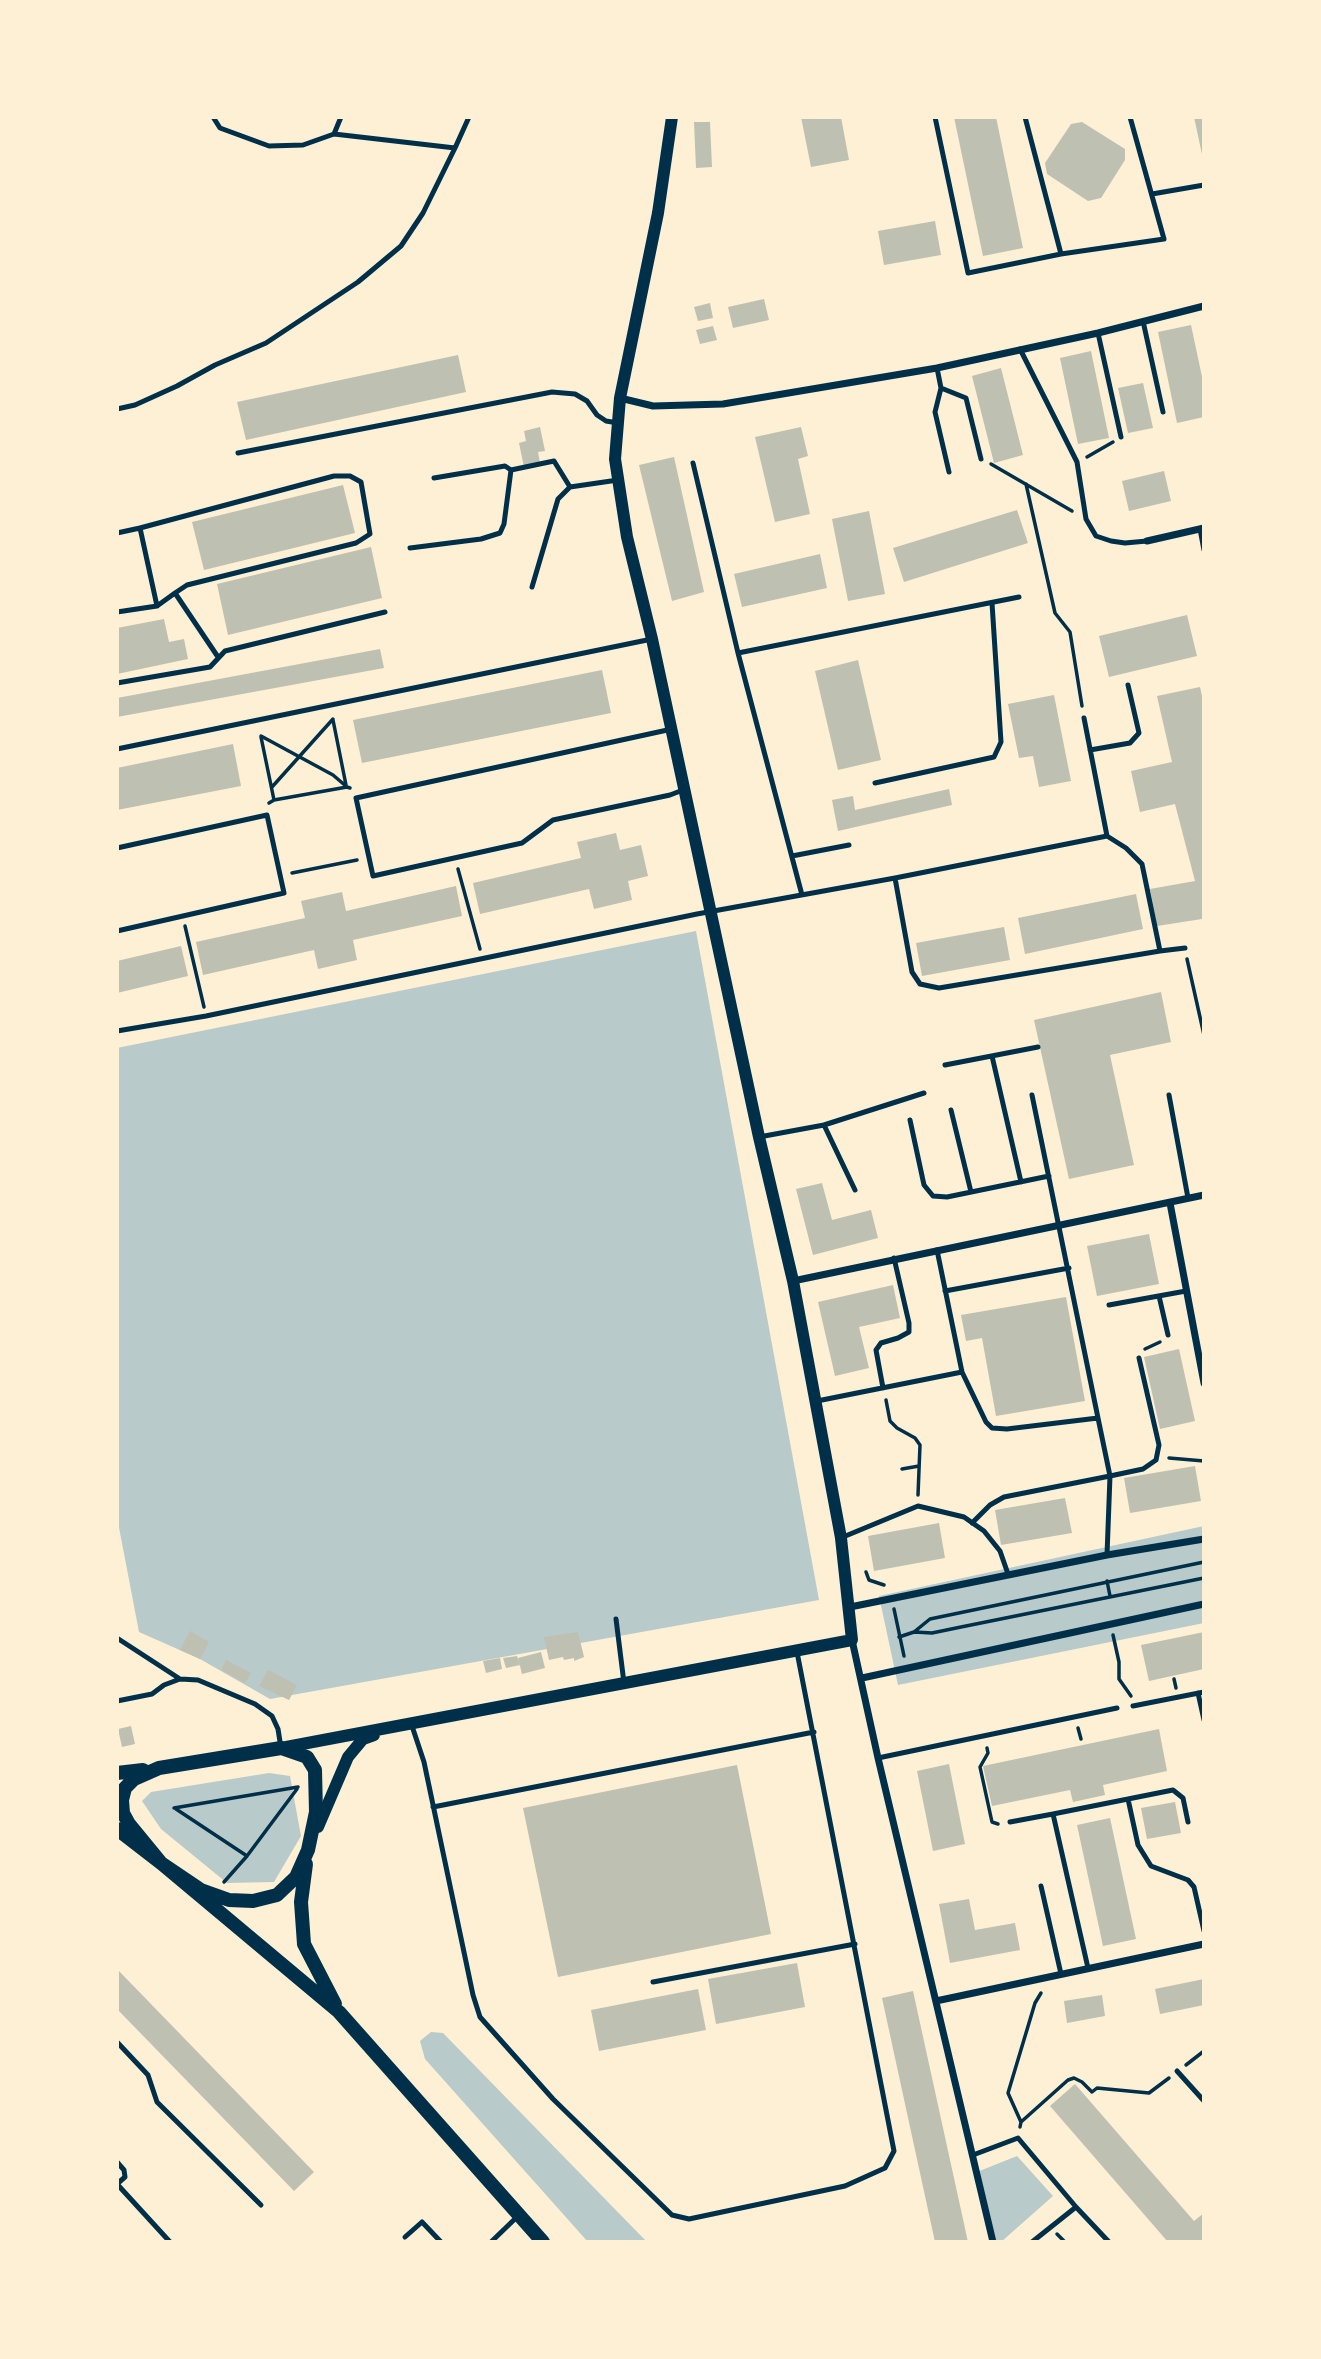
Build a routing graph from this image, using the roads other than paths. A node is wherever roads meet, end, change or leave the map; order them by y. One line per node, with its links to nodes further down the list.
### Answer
1 (213, 117): 8 (lane)
2 (341, 117): 8 (lane)
3 (469, 117): 9 (lane)
4 (672, 117): 19 (street)
5 (935, 117): 12 (lane)
6 (1025, 117): 12 (lane)
7 (1130, 117): 11 (lane)
8 (334, 134): 9 (lane)
9 (455, 148): 20 (lane)
10 (1204, 185): 11 (lane)
11 (1152, 194): 12 (lane)
12 (1061, 254)
13 (1204, 306): 14 (street)
14 (1143, 320): 15 (street); 21 (lane)
15 (1098, 332): 16 (street); 23 (lane)
16 (1020, 349): 17 (street); 35 (lane)
17 (937, 368): 18 (lane); 19 (street)
18 (941, 388): 25 (lane); 28 (lane)
19 (620, 398): 22 (street)
20 (117, 409)
21 (1163, 412)
22 (618, 423): 24 (lane); 30 (street)
23 (1121, 437)
24 (238, 453)
25 (981, 459)
26 (693, 463): 46 (lane)
27 (511, 470): 29 (lane); 31 (lane); 36 (lane)
28 (949, 472)
29 (433, 478)
30 (618, 480): 31 (lane); 45 (street)
31 (570, 487): 38 (lane)
32 (139, 528): 34 (lane); 39 (lane); 42 (lane)
33 (1202, 529): 35 (street); 37 (lane)
34 (117, 533)
35 (1147, 541)
36 (410, 548)
37 (1204, 550)
38 (532, 587)
39 (175, 593): 42 (lane); 47 (lane)
40 (1019, 597): 41 (lane)
41 (992, 603): 46 (lane); 54 (lane)
42 (157, 606): 43 (lane)
43 (117, 612)
44 (385, 612): 47 (lane)
45 (652, 639): 51 (street); 52 (lane)
46 (738, 653): 59 (lane)
47 (218, 657): 48 (lane)
48 (117, 684)
49 (1128, 685): 53 (lane)
50 (1084, 718): 53 (lane)
51 (672, 729): 55 (street); 55 (lane)
52 (117, 749)
53 (1090, 750): 56 (lane)
54 (875, 783)
55 (683, 790): 62 (street)
56 (1107, 836): 60 (lane); 65 (lane)
57 (849, 845): 59 (lane)
58 (117, 848): 63 (lane)
59 (792, 856): 61 (lane)
60 (895, 878): 61 (lane); 65 (lane)
61 (802, 895): 62 (lane)
62 (710, 912): 66 (lane); 76 (street)
63 (117, 931)
64 (1185, 948): 65 (lane)
65 (1160, 951)
66 (117, 1031)
67 (1038, 1046): 68 (lane)
68 (992, 1056): 69 (lane); 78 (lane)
69 (946, 1065)
70 (924, 1093): 75 (lane)
71 (1032, 1095): 77 (lane)
72 (1169, 1095): 82 (lane)
73 (951, 1110): 80 (lane)
74 (910, 1121): 80 (lane)
75 (824, 1125): 76 (lane); 79 (lane)
76 (759, 1137): 88 (street)
77 (1049, 1176): 78 (lane); 84 (lane)
78 (1021, 1182): 80 (lane)
79 (855, 1190)
80 (971, 1192)
81 (1204, 1195): 82 (street)
82 (1188, 1198): 83 (street)
83 (1170, 1203): 84 (street); 90 (street)
84 (1060, 1226): 85 (street); 87 (lane)
85 (936, 1250): 86 (street); 89 (lane)
86 (894, 1258): 88 (street); 97 (lane)
87 (1069, 1268): 89 (lane); 99 (lane)
88 (793, 1281): 98 (street)
89 (945, 1291): 95 (lane)
90 (1186, 1291): 91 (lane); 96 (street)
91 (1159, 1296): 92 (lane); 93 (lane)
92 (1110, 1305)
93 (1168, 1335)
94 (1139, 1358): 100 (lane)
95 (962, 1372): 97 (lane); 99 (lane)
96 (1204, 1383)
97 (883, 1388): 98 (lane)
98 (814, 1402): 102 (street)
99 (1098, 1418): 100 (lane)
100 (1110, 1476): 101 (lane); 104 (lane)
101 (972, 1523): 102 (lane); 105 (lane)
102 (841, 1538): 107 (street)
103 (1204, 1539): 104 (street)
104 (1107, 1555): 105 (street)
105 (1008, 1574): 107 (street)
106 (1204, 1604): 112 (street)
107 (850, 1607): 110 (street)
108 (617, 1619): 114 (lane)
109 (117, 1638): 113 (lane)
110 (852, 1640): 111 (street); 112 (street)
111 (797, 1650): 114 (street); 122 (lane)
112 (862, 1678): 124 (street)
113 (180, 1679): 116 (lane); 123 (lane)
114 (624, 1683): 120 (street)
115 (1201, 1692): 117 (lane); 119 (lane)
116 (117, 1701)
117 (1133, 1706)
118 (1117, 1708): 124 (lane)
119 (1204, 1720)
120 (411, 1723): 121 (street); 128 (lane)
121 (397, 1726): 123 (street); 133 (street)
122 (814, 1732): 128 (lane); 137 (lane)
123 (281, 1748): 125 (main road); 133 (main road)
124 (878, 1758): 142 (street)
125 (159, 1768): 126 (main road); 134 (main road)
126 (117, 1773)
127 (1128, 1799): 129 (lane); 131 (lane); 136 (lane)
128 (433, 1807): 137 (lane)
129 (1053, 1814): 130 (lane); 139 (lane)
130 (1010, 1822)
131 (1188, 1822)
132 (117, 1829): 134 (main road)
133 (308, 1850): 134 (main road); 143 (main road)
134 (161, 1863): 143 (main road)
135 (1041, 1886): 140 (lane)
136 (1204, 1931)
137 (855, 1944): 141 (lane)
138 (1204, 1944): 139 (street)
139 (1088, 1968): 140 (street)
140 (1061, 1974): 142 (street)
141 (653, 1982)
142 (936, 2001): 147 (street)
143 (339, 2012): 151 (main road)
144 (117, 2042): 149 (lane)
145 (1177, 2071): 146 (lane)
146 (1204, 2101)
147 (973, 2155): 150 (lane); 157 (street)
148 (117, 2162): 153 (lane)
149 (261, 2205)
150 (1076, 2207): 158 (lane); 159 (lane)
151 (519, 2215): 155 (lane); 156 (main road)
152 (405, 2237): 154 (lane)
153 (170, 2242)
154 (441, 2242)
155 (491, 2242)
156 (543, 2242)
157 (993, 2242)
158 (1032, 2242)
159 (1109, 2242)

